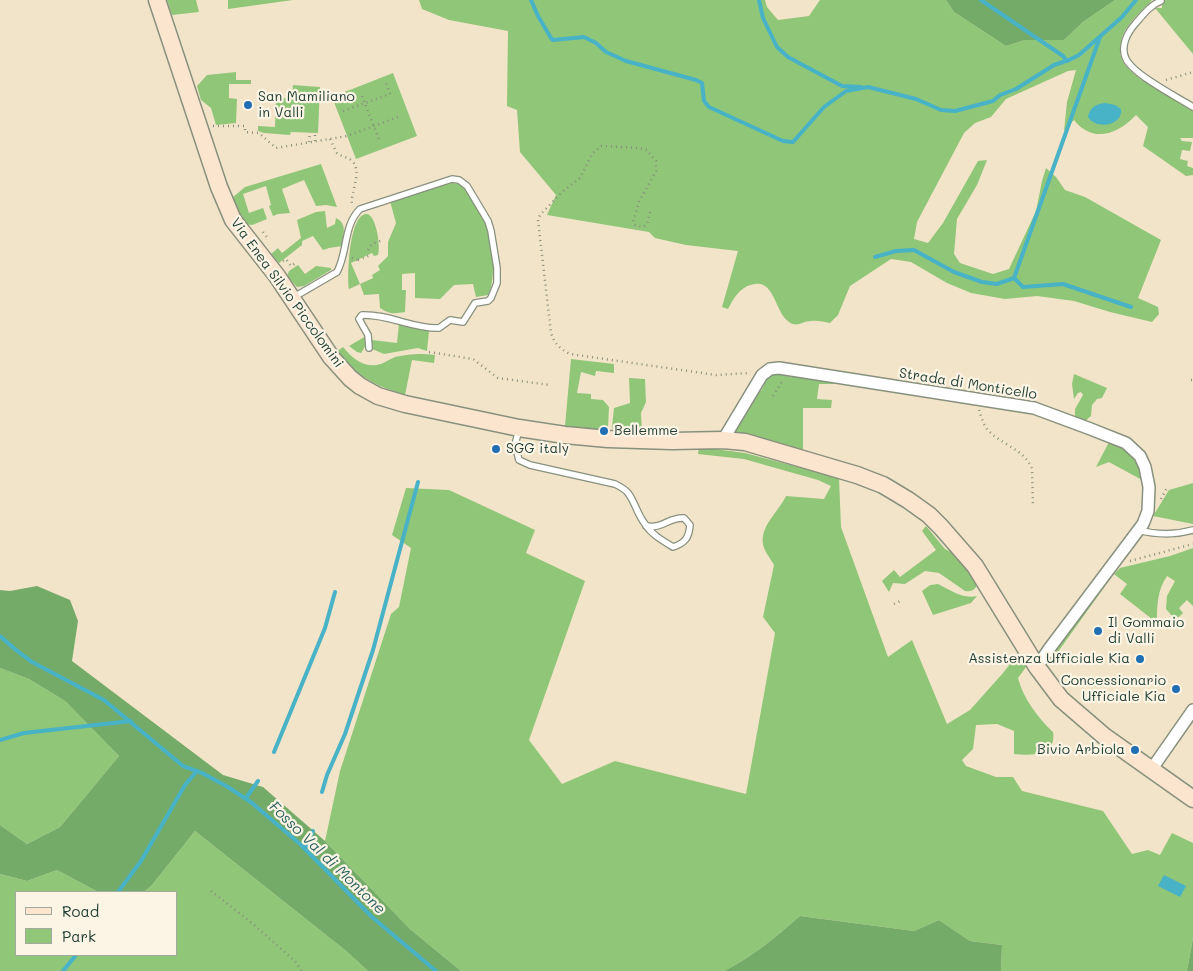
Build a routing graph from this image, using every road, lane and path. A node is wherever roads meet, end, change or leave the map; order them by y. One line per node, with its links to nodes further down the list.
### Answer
1 (158, 0): 27 (main road, Via Enea Silvio Piccolomini)
2 (1161, 1): 5 (lane)
3 (1193, 72): 5 (path)
4 (385, 81): 7 (path)
5 (1155, 84): 8 (lane)
6 (362, 96): 7 (path)
7 (365, 103): 9 (path); 12 (path)
8 (1193, 107)
9 (343, 111)
10 (401, 116): 12 (path)
11 (210, 117): 17 (path)
12 (374, 126): 15 (path); 18 (path)
13 (310, 132): 17 (path)
14 (315, 133): 16 (path)
15 (330, 139): 16 (path); 19 (path)
16 (315, 141): 17 (path)
17 (309, 142)
18 (380, 142)
19 (360, 209): 27 (lane); 28 (lane)
20 (650, 212): 30 (path)
21 (263, 232): 22 (path)
22 (269, 240)
23 (383, 240): 24 (path)
24 (358, 260)
25 (284, 262): 26 (path)
26 (296, 263)
27 (292, 298): 35 (main road, Via Enea Silvio Piccolomini)
28 (369, 348)
29 (429, 352): 31 (path)
30 (762, 375): 34 (street, Strada di Monticello); 36 (street)
31 (550, 385)
32 (778, 388): 33 (path)
33 (773, 396)
34 (975, 399): 39 (path); 41 (street, Strada di Monticello)
35 (519, 428): 36 (main road, Via Enea Silvio Piccolomini); 40 (lane)
36 (723, 440): 47 (main road, Via Enea Silvio Piccolomini)
37 (1168, 486): 38 (path)
38 (1165, 491)
39 (1033, 506)
40 (646, 526): 40 (lane)
41 (1138, 530): 42 (lane); 44 (street, Strada di Monticello)
42 (1193, 530)
43 (1193, 544): 44 (path)
44 (1111, 566): 47 (street, Strada di Monticello)
45 (900, 601): 46 (path)
46 (894, 604)
47 (1038, 667): 49 (main road, Via Enea Silvio Piccolomini)
48 (1193, 710): 49 (street)
49 (1150, 770): 50 (main road, Via Enea Silvio Piccolomini)
50 (1193, 799)
51 (211, 891): 52 (path)
52 (302, 971)

